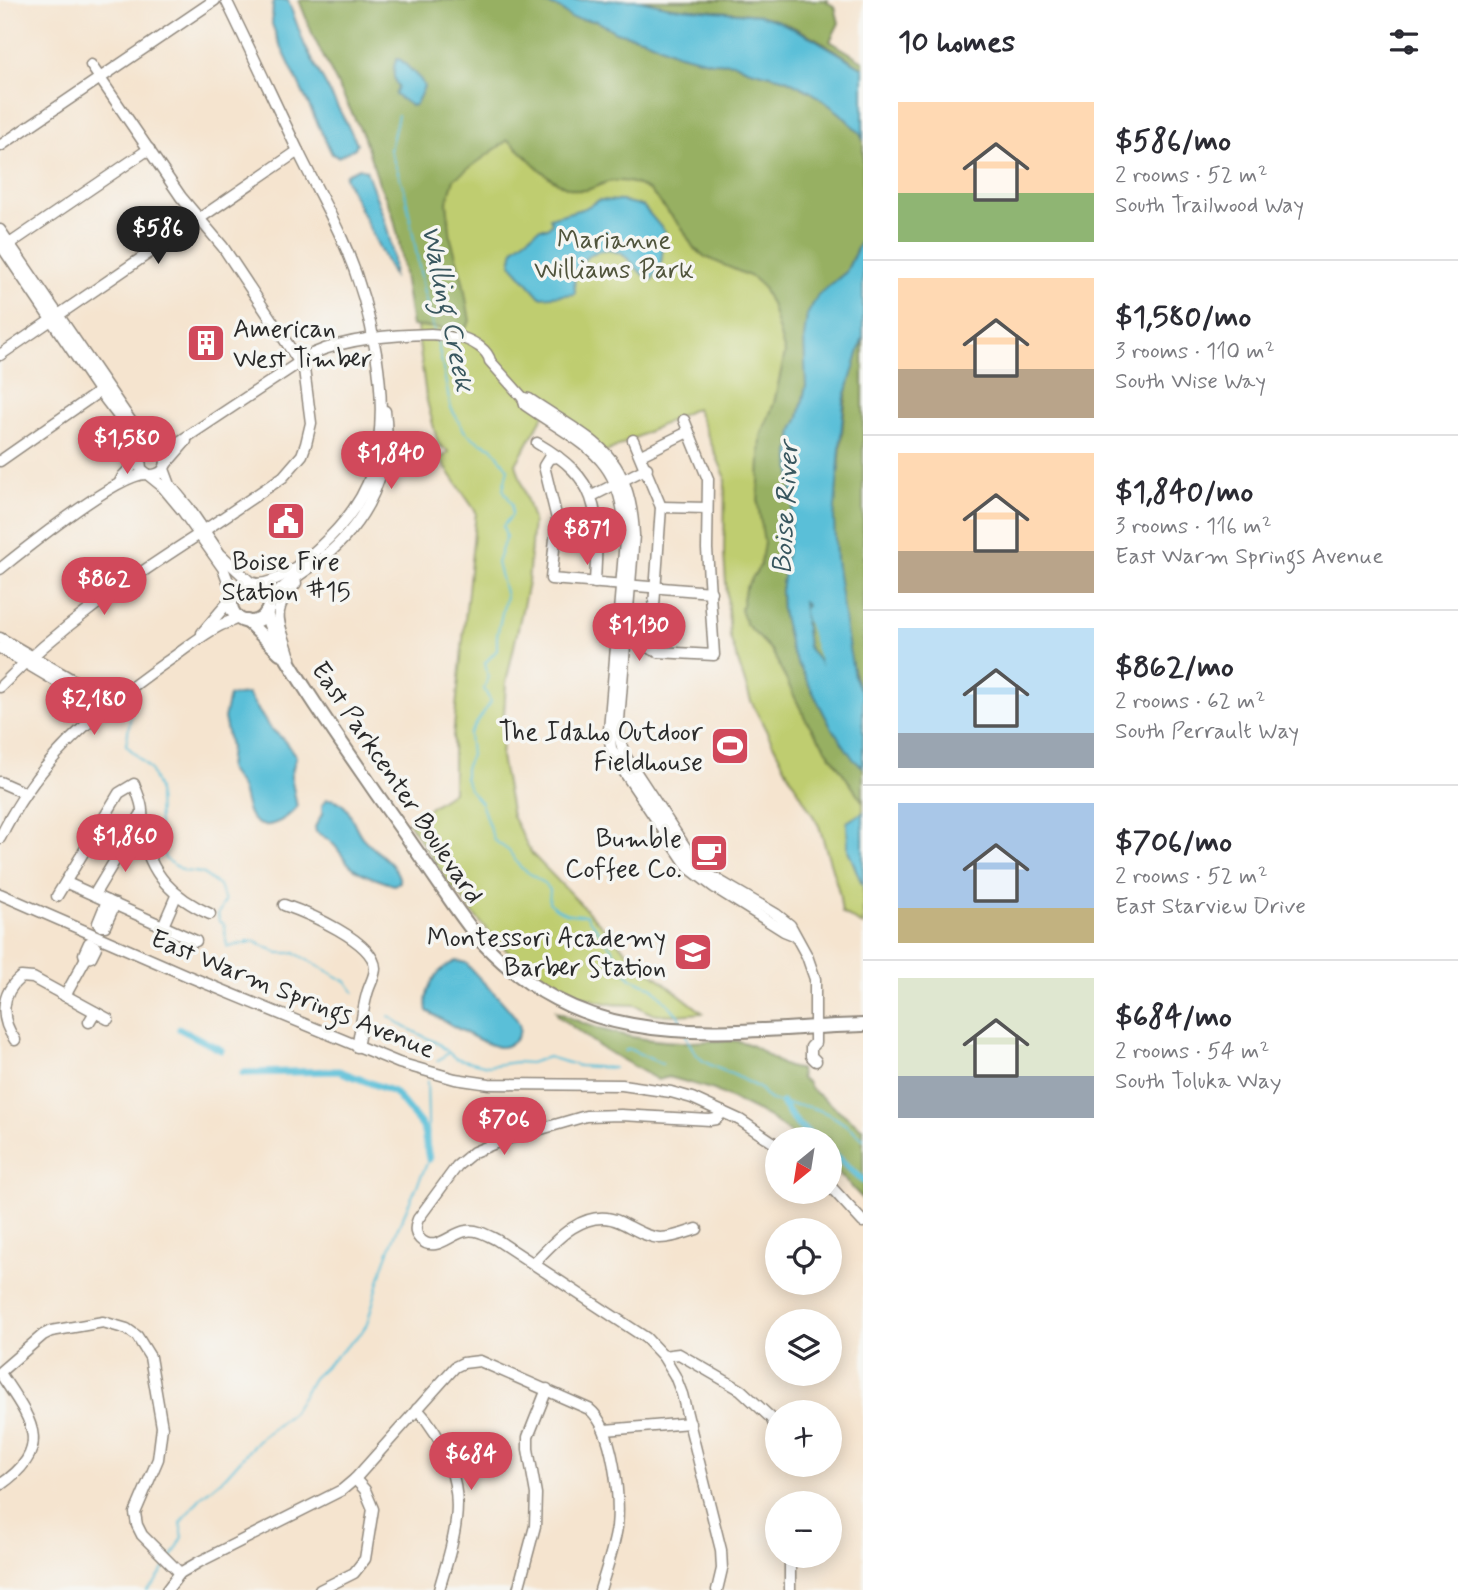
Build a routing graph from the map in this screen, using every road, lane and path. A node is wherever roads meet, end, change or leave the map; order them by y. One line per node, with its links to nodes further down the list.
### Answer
1 (215, 0): 4 (street)
2 (226, 0): 7 (street)
3 (92, 65): 4 (street)
4 (101, 77): 5 (street); 6 (street)
5 (0, 146)
6 (149, 149): 8 (street); 10 (street)
7 (298, 151): 8 (street); 12 (street)
8 (199, 220): 11 (street); 14 (street)
9 (0, 230): 10 (street)
10 (3, 247): 11 (street)
11 (55, 318): 13 (street); 16 (street)
12 (372, 339): 14 (street); 15 (street); 30 (street)
13 (0, 355)
14 (299, 362): 19 (street); 35 (street)
15 (379, 381): 36 (street); 39 (street)
16 (103, 389): 22 (street); 25 (street); 26 (street)
17 (684, 420): 18 (street)
18 (688, 432): 23 (street); 34 (street)
19 (190, 435): 22 (street); 27 (street)
20 (634, 440): 23 (street)
21 (537, 443): 24 (street)
22 (156, 448): 25 (street); 27 (street)
23 (641, 455): 28 (street)
24 (558, 457): 32 (street); 38 (street)
25 (139, 458): 29 (street); 31 (street)
26 (0, 461)
27 (165, 467): 29 (street); 35 (street)
28 (647, 468): 30 (street); 33 (street)
29 (149, 475): 31 (street); 35 (street)
30 (619, 482): 32 (street); 40 (street)
31 (120, 483): 37 (street)
32 (592, 496): 38 (street)
33 (662, 507): 34 (street); 41 (street)
34 (707, 508): 42 (street)
35 (202, 532): 39 (street); 43 (street); 49 (street)
36 (310, 567): 44 (street); 50 (street)
37 (0, 569)
38 (594, 583): 40 (street)
39 (253, 584): 43 (main road); 44 (main road)
40 (625, 585): 41 (street); 75 (street)
41 (655, 587): 42 (street); 42 (street)
42 (711, 592)
43 (232, 596): 45 (main road); 47 (street)
44 (267, 608): 45 (main road); 50 (main road, East Parkcenter Boulevard)
45 (242, 620): 47 (street); 50 (main road, East Parkcenter Boulevard)
46 (0, 638): 49 (street)
47 (193, 644): 52 (street)
48 (0, 648): 49 (street)
49 (28, 659): 51 (street); 52 (street)
50 (289, 664): 75 (main road, East Parkcenter Boulevard)
51 (0, 687)
52 (107, 705): 54 (street)
53 (0, 782): 54 (street)
54 (25, 793): 57 (street)
55 (142, 813): 56 (street); 58 (street); 59 (street)
56 (129, 837): 58 (street); 61 (street)
57 (0, 838)
58 (144, 840): 63 (street)
59 (67, 883): 61 (street); 62 (street)
60 (0, 894): 68 (street, East Warm Springs Avenue)
61 (94, 895): 64 (street)
62 (57, 896)
63 (176, 896): 66 (street); 67 (street)
64 (111, 903): 67 (street); 68 (street)
65 (284, 905): 78 (street)
66 (210, 914)
67 (163, 926): 69 (street)
68 (97, 935): 70 (street); 78 (street, East Warm Springs Avenue)
69 (196, 941)
70 (65, 996): 71 (street); 76 (street)
71 (95, 1012): 72 (street); 73 (street)
72 (108, 1019)
73 (89, 1022)
74 (863, 1025): 75 (main road, East Parkcenter Boulevard)
75 (816, 1026): 77 (street)
76 (15, 1040)
77 (815, 1043)
78 (357, 1047): 79 (street, East Warm Springs Avenue)
79 (723, 1112): 80 (street, East Warm Springs Avenue); 84 (street)
80 (765, 1138)
81 (842, 1199): 82 (street)
82 (863, 1222)
83 (697, 1229): 84 (street)
84 (534, 1263): 85 (street)
85 (663, 1356): 89 (street); 90 (street)
86 (0, 1373): 93 (street); 95 (street)
87 (547, 1389): 88 (street); 91 (street); 99 (street)
88 (417, 1409): 92 (street); 98 (street)
89 (765, 1412)
90 (690, 1423): 91 (street); 101 (street)
91 (605, 1430): 100 (street)
92 (355, 1479): 95 (street); 97 (street)
93 (0, 1485)
94 (790, 1568): 102 (street)
95 (180, 1573): 96 (street)
96 (167, 1590)
97 (320, 1590)
98 (439, 1590)
99 (518, 1590)
100 (600, 1590)
101 (718, 1590)
102 (790, 1590)

